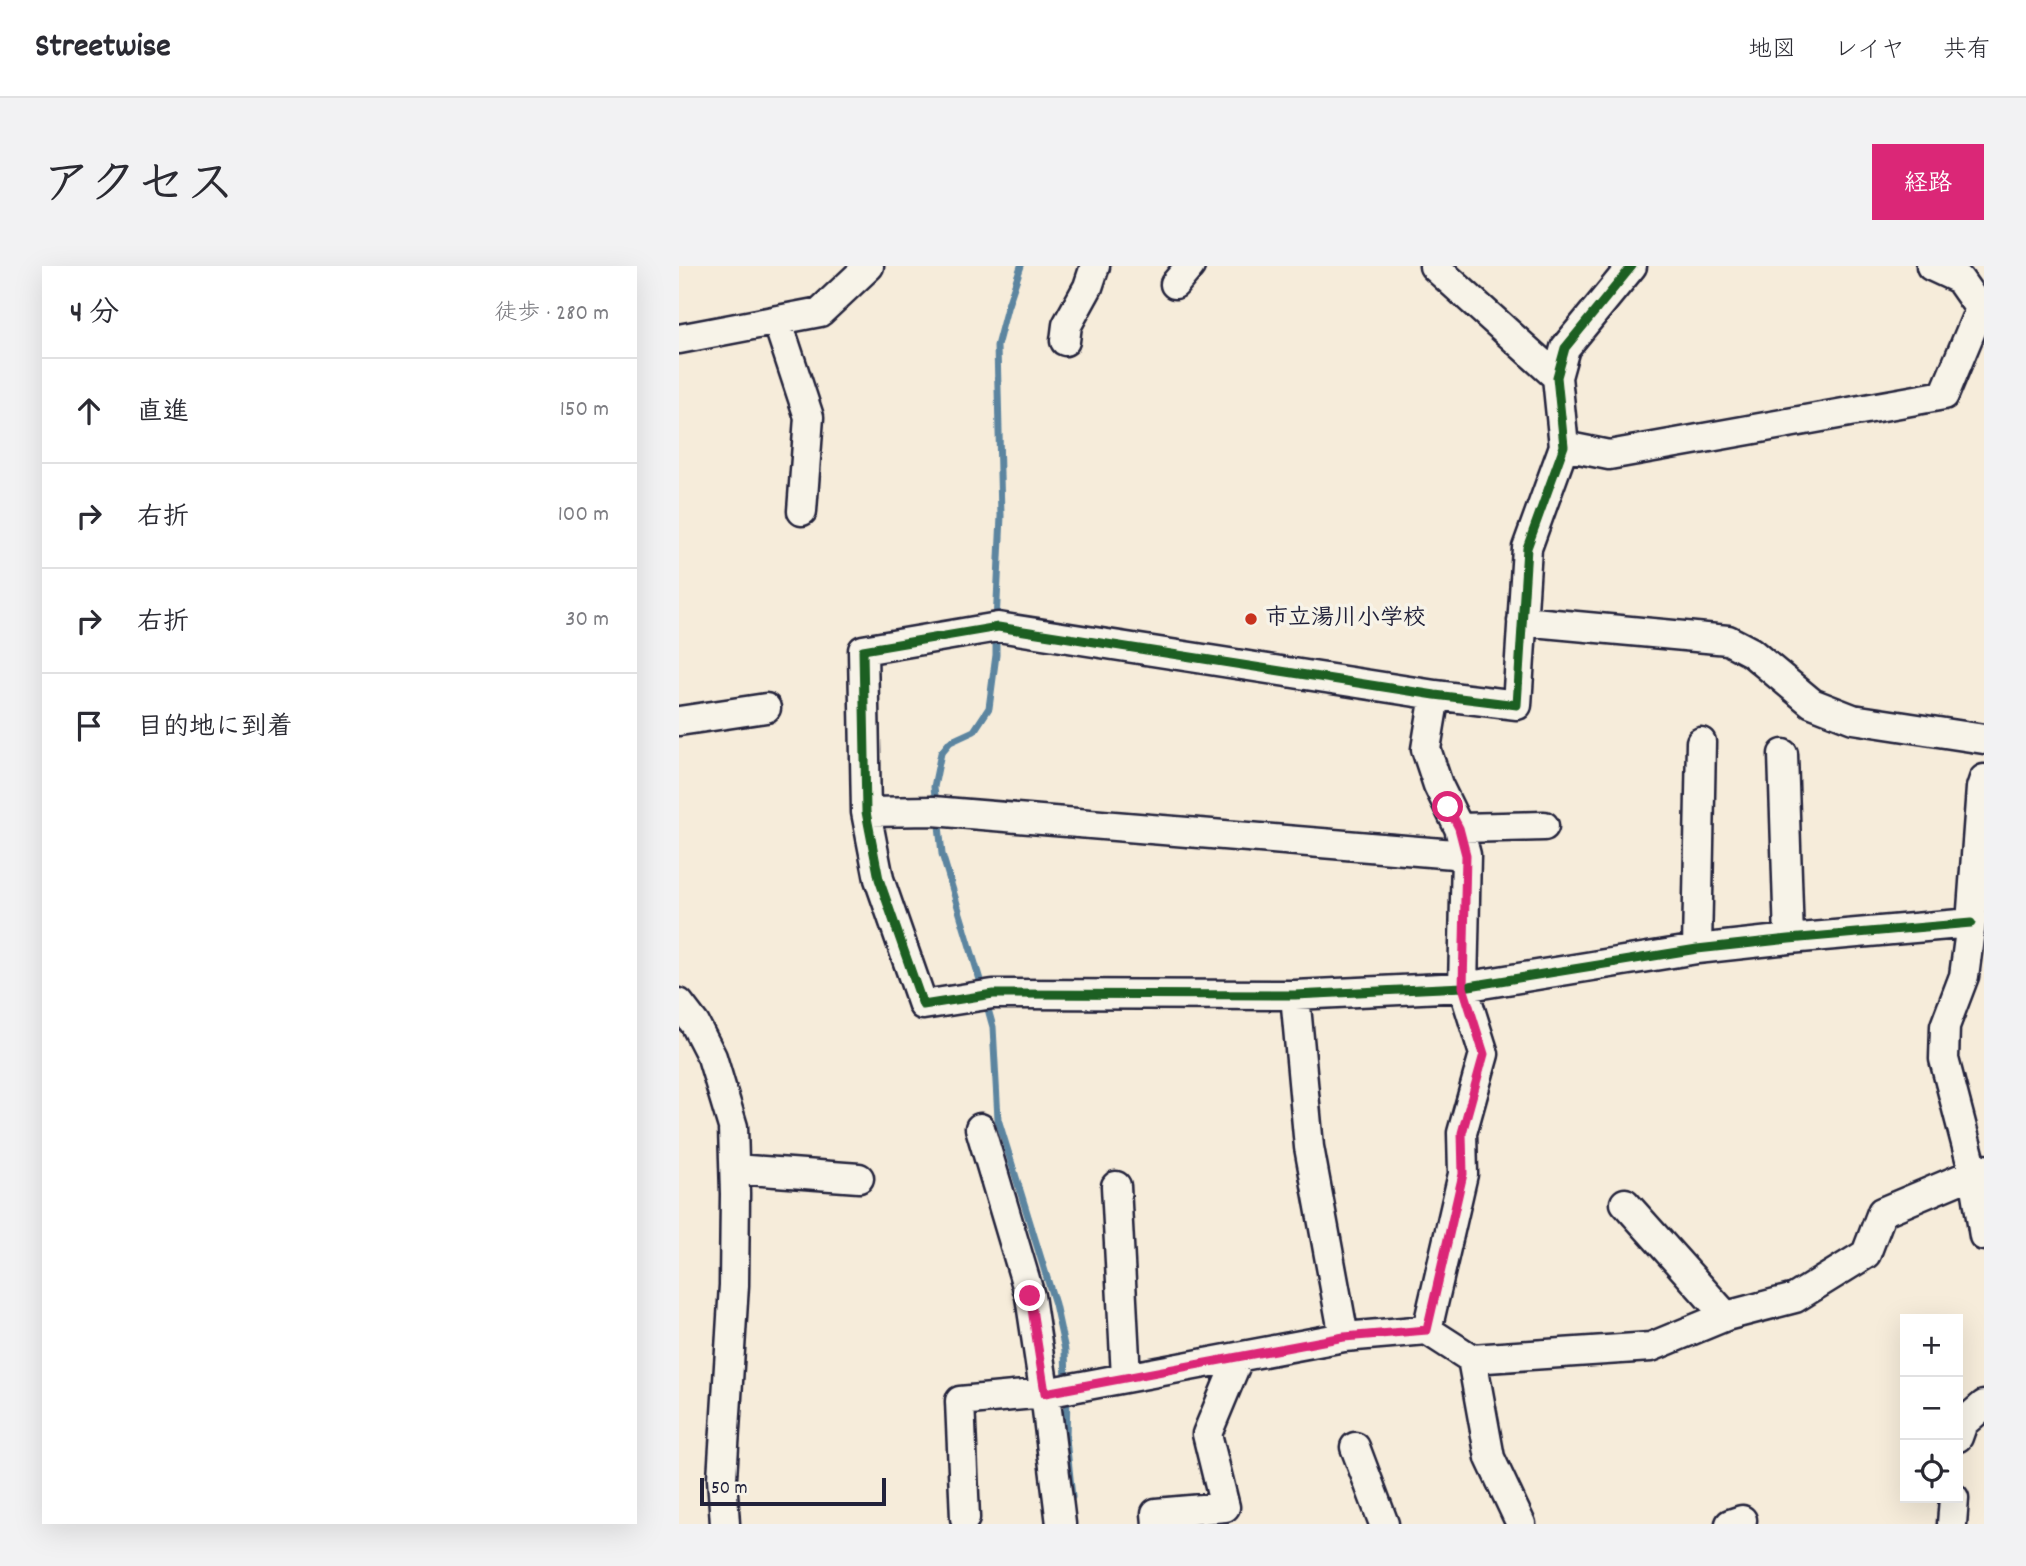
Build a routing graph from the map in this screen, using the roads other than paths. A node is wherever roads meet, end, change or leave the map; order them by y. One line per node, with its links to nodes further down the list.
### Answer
1 (869, 266): 7 (street)
2 (1095, 266): 9 (street)
3 (1434, 266): 10 (street)
4 (1931, 266): 6 (street)
5 (1627, 268): 10 (street)
6 (1982, 310): 11 (street)
7 (777, 320): 8 (street); 12 (street)
8 (679, 339)
9 (1065, 341)
10 (1557, 377): 11 (street)
11 (1564, 446): 13 (street)
12 (802, 511)
13 (1522, 621): 14 (street); 17 (street)
14 (1435, 695): 21 (street); 23 (street)
15 (766, 708): 16 (street)
16 (679, 721)
17 (1984, 739)
18 (1700, 742): 27 (street)
19 (1783, 754): 26 (street)
20 (1984, 779): 25 (street)
21 (866, 812): 24 (street); 29 (street)
22 (1544, 825): 23 (street)
23 (1459, 828): 24 (street)
24 (1466, 855): 28 (street)
25 (1971, 923): 26 (street); 33 (street)
26 (1789, 939): 27 (street)
27 (1697, 949): 28 (street)
28 (1463, 987): 29 (street); 39 (street)
29 (1294, 995): 40 (street)
30 (679, 1003): 32 (street)
31 (980, 1128): 44 (street)
32 (735, 1169): 34 (street); 50 (street)
33 (1979, 1172): 37 (street); 38 (street)
34 (859, 1178)
35 (1116, 1186): 43 (street)
36 (1625, 1203): 38 (street)
37 (1984, 1237)
38 (1726, 1316): 42 (street)
39 (1427, 1330): 40 (street); 42 (street)
40 (1344, 1337): 41 (street)
41 (1240, 1357): 43 (street); 52 (street)
42 (1472, 1359): 54 (street)
43 (1126, 1377): 44 (street)
44 (1045, 1393): 49 (street); 51 (street)
45 (1984, 1405): 46 (street)
46 (1963, 1423)
47 (1355, 1447): 53 (street)
48 (1954, 1503): 55 (street)
49 (965, 1518)
50 (725, 1524)
51 (1061, 1524)
52 (1157, 1524)
53 (1384, 1524)
54 (1521, 1524)
55 (1952, 1524)

